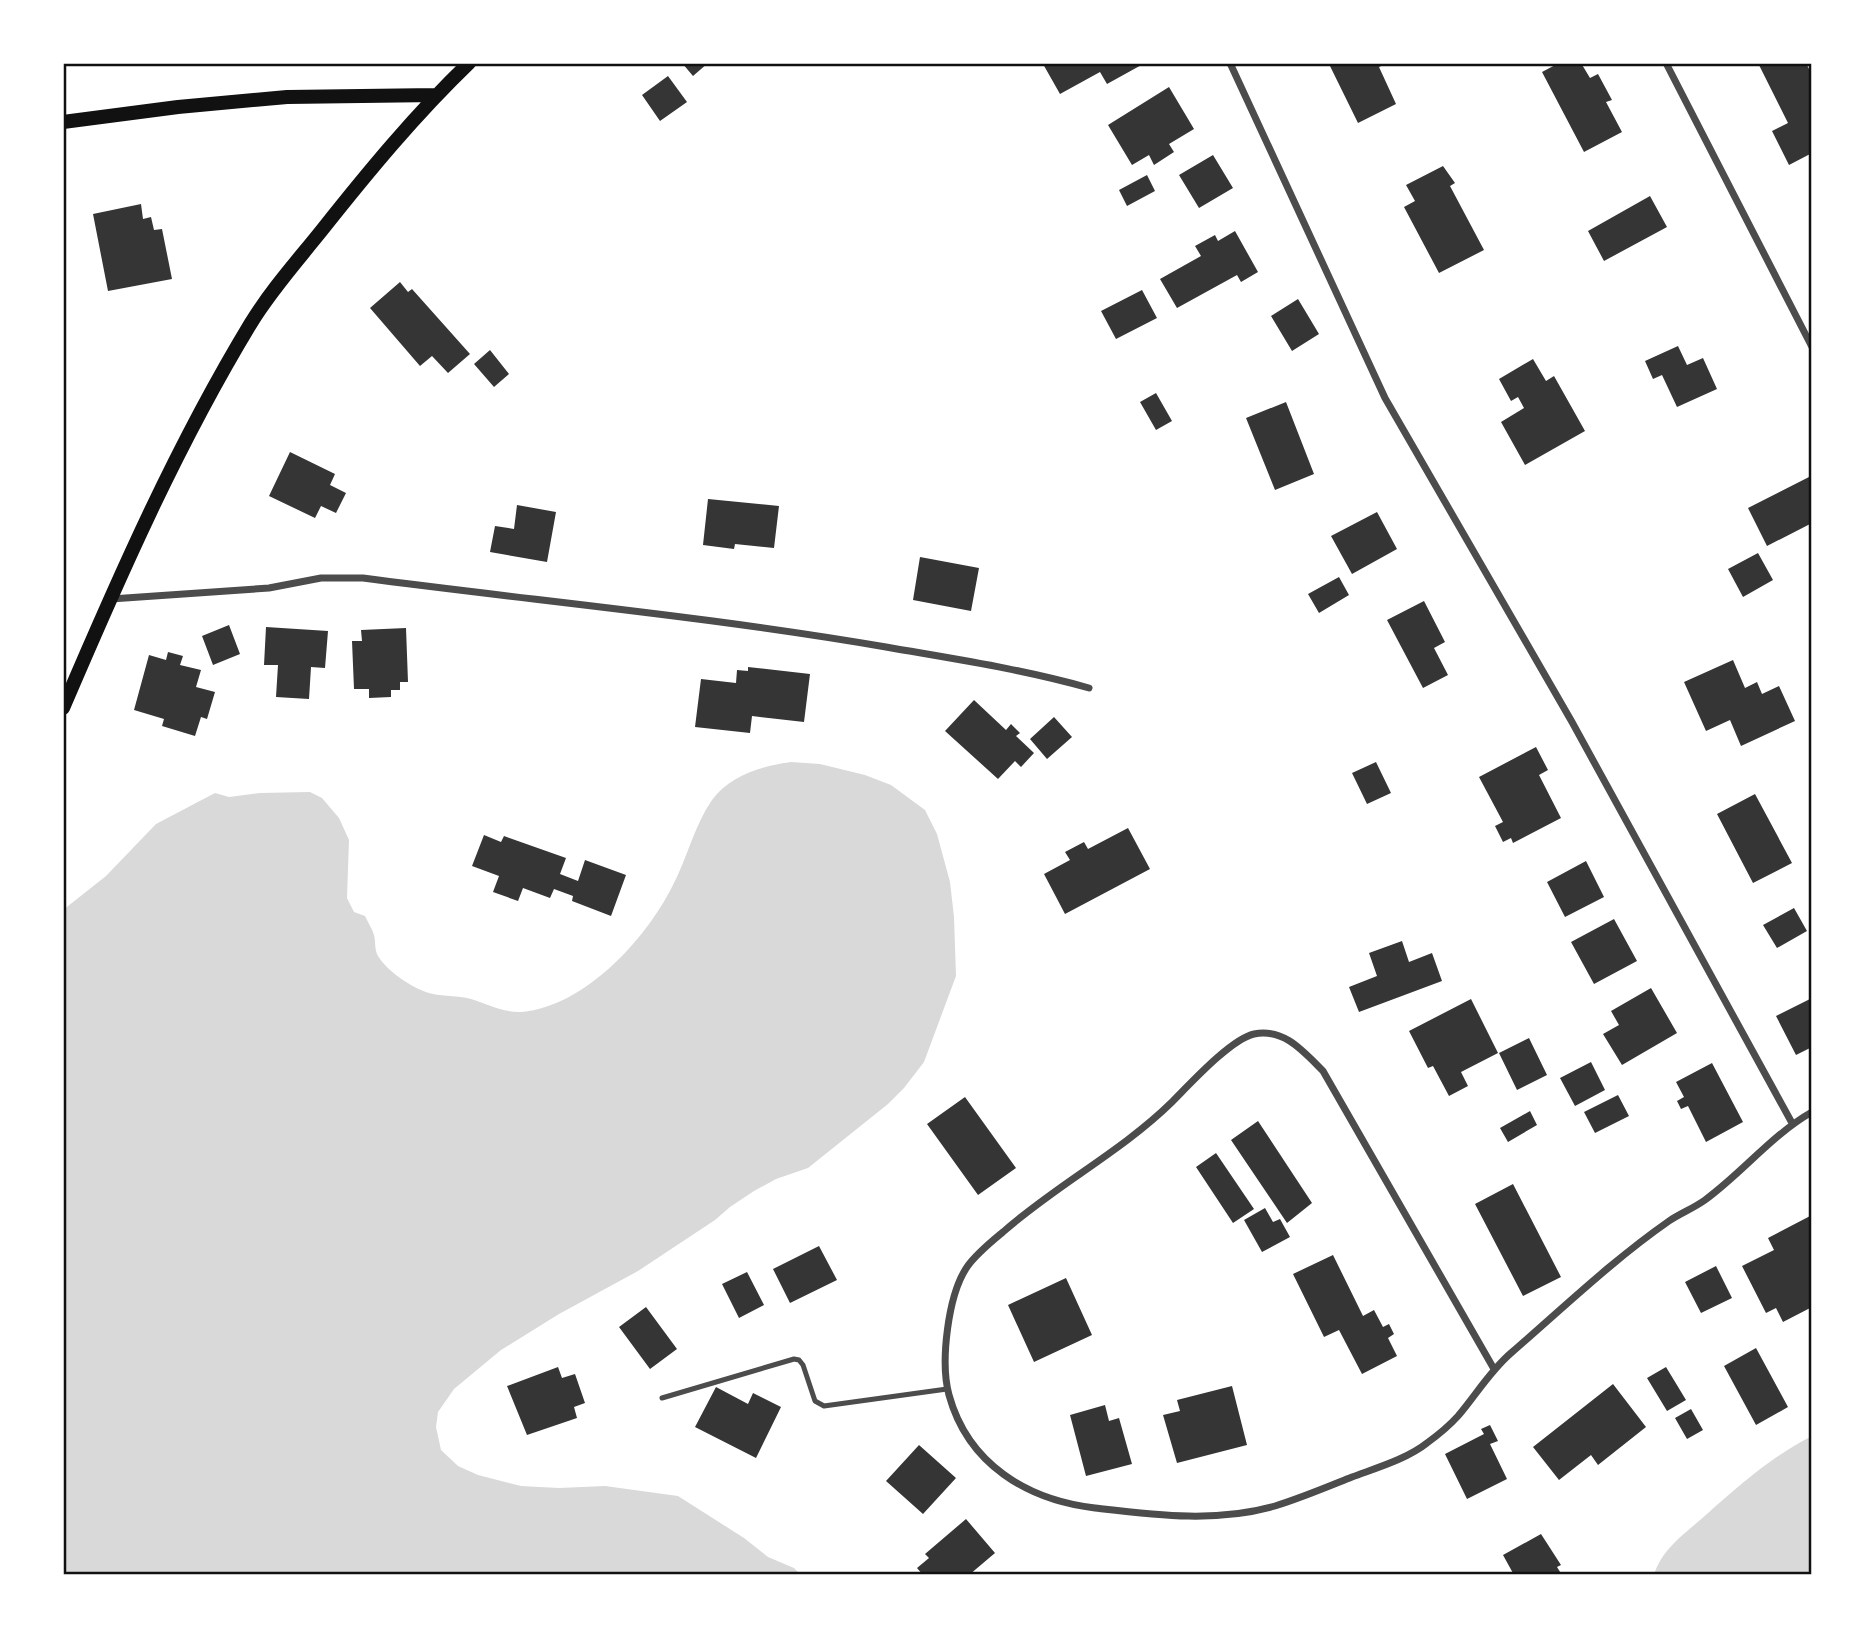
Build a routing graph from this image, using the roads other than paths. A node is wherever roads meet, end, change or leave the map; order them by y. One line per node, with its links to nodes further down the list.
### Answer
1 (469, 63): 4 (main road)
2 (1230, 63): 11 (street)
3 (1666, 63): 6 (street)
4 (436, 95): 5 (main road); 7 (main road)
5 (63, 122)
6 (1812, 347)
7 (111, 599): 8 (street); 9 (main road)
8 (1089, 688)
9 (63, 708)
10 (1812, 1112): 11 (street)
11 (1793, 1124): 12 (street)
12 (1494, 1369): 13 (street); 13 (street)
13 (947, 1389): 14 (lane)
14 (662, 1398)

